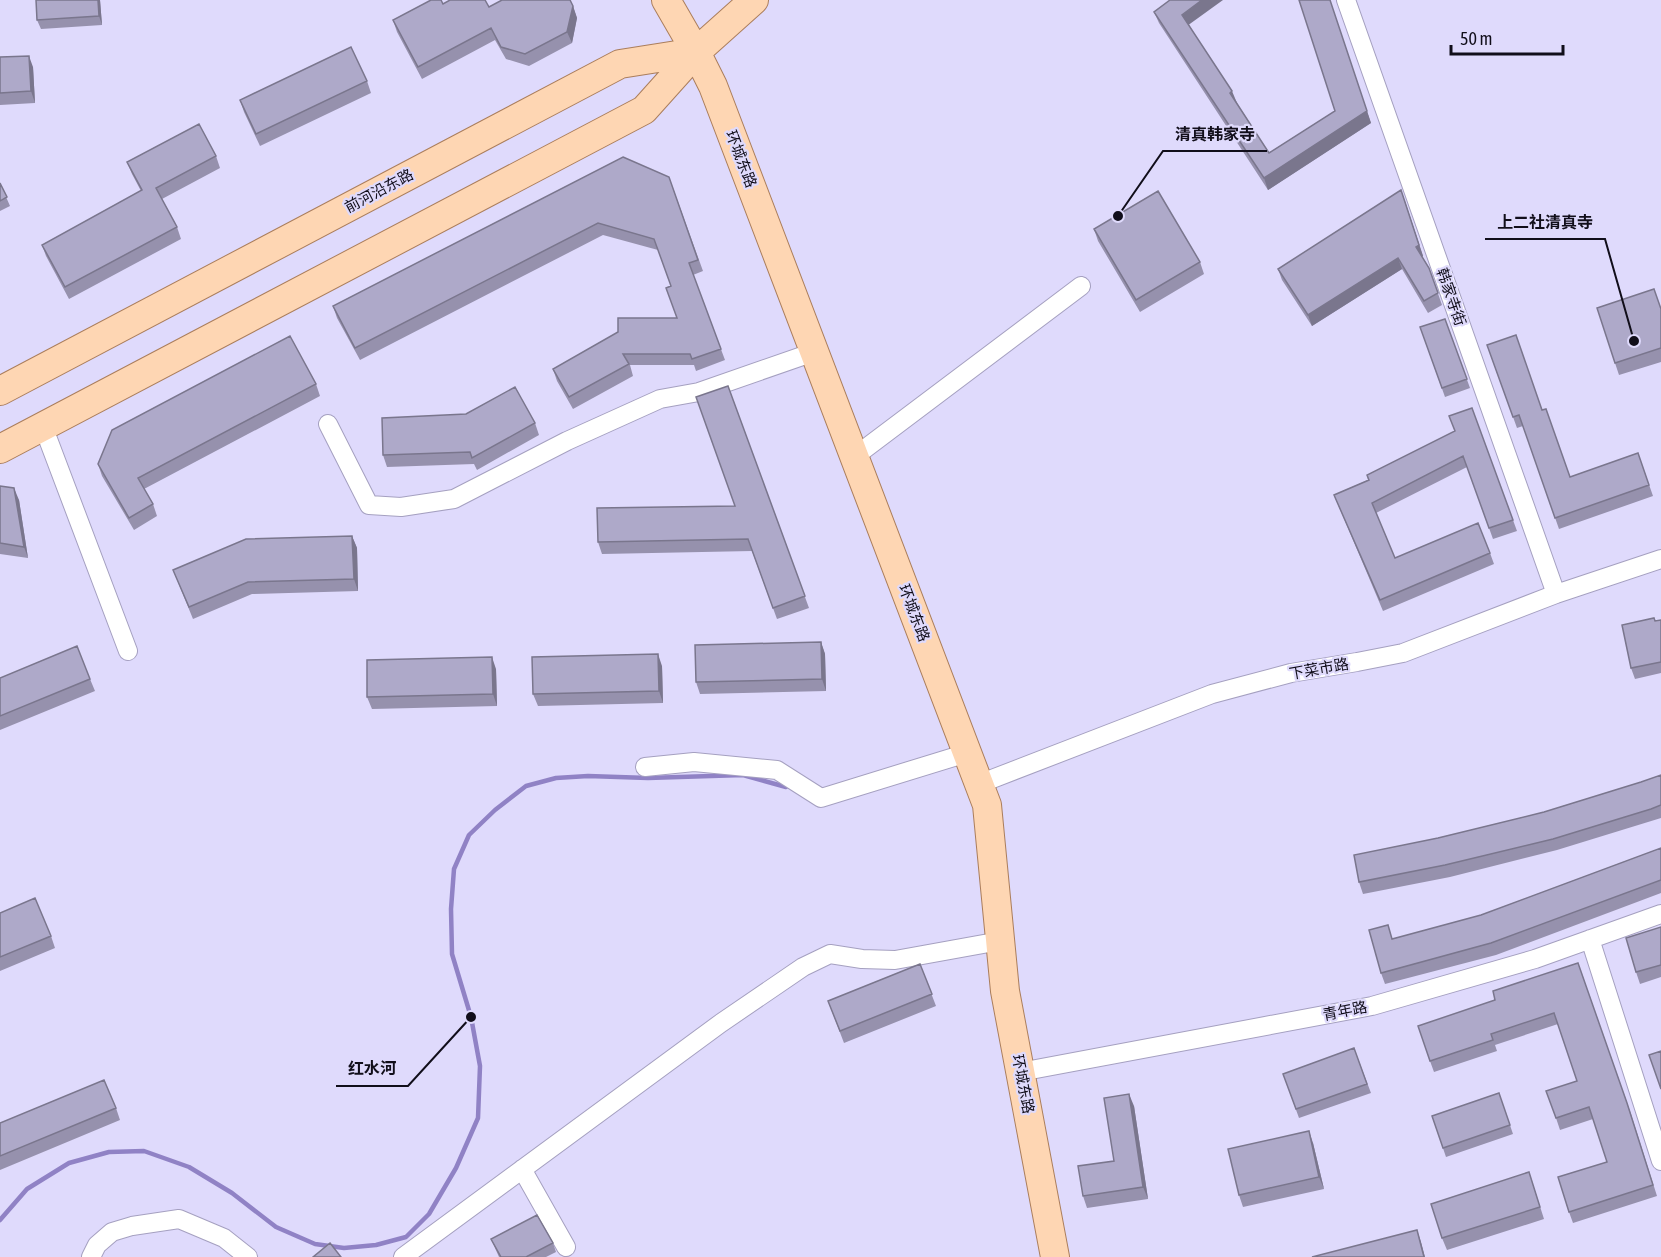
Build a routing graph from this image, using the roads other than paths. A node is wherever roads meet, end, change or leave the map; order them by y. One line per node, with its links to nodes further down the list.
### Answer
1 (666, 0): 4 (main road, 环城东路)
2 (754, 0): 4 (main road)
3 (1346, 0): 13 (street, 韩家寺街)
4 (696, 52): 6 (main road, 环城东路); 7 (main road, 前河沿东路); 9 (main road)
5 (1081, 286): 11 (street)
6 (814, 352): 8 (street); 11 (main road, 环城东路)
7 (0, 391)
8 (328, 424)
9 (43, 426): 10 (main road); 14 (street)
10 (0, 449)
11 (854, 457): 15 (main road, 环城东路)
12 (1661, 559): 13 (street, 下菜市路)
13 (1556, 594): 17 (street, 下菜市路)
14 (128, 651)
15 (967, 753): 16 (street); 17 (main road, 环城东路)
16 (645, 766)
17 (979, 784): 20 (main road, 环城东路)
18 (1661, 914): 19 (street, 青年路)
19 (1590, 939): 21 (street, 青年路); 22 (street)
20 (1000, 940): 21 (main road, 环城东路); 23 (street)
21 (1020, 1072): 28 (main road, 环城东路)
22 (1661, 1161)
23 (522, 1169): 24 (street); 27 (street)
24 (566, 1247)
25 (91, 1257): 26 (street)
26 (248, 1257)
27 (403, 1257)
28 (1055, 1257)

